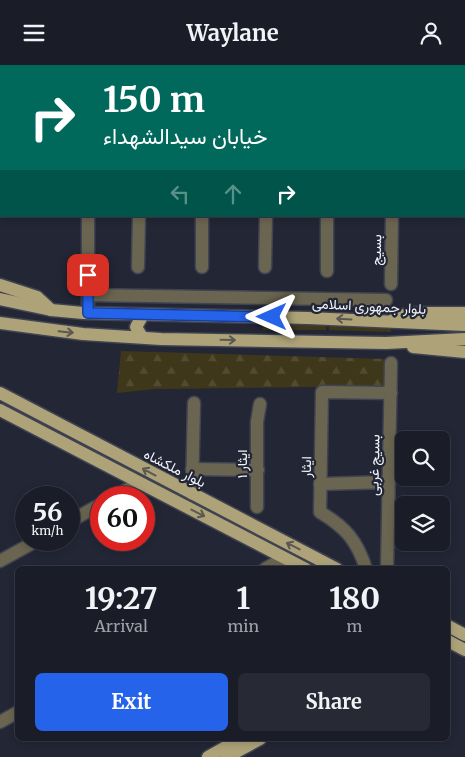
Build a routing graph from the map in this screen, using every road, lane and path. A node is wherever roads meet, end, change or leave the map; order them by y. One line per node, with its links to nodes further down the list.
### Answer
1 (88, 217): 13 (street)
2 (139, 217): 7 (street)
3 (202, 217): 8 (street)
4 (266, 217): 9 (street)
5 (327, 217): 10 (street)
6 (392, 217): 12 (street, بسیج)
7 (138, 267)
8 (202, 267)
9 (264, 267)
10 (327, 271)
11 (0, 285): 16 (main road)
12 (390, 285)
13 (88, 295): 15 (street); 17 (street)
14 (0, 299): 16 (main road, بلوار جمهوری اسلامی)
15 (386, 300)
16 (51, 311): 17 (main road, بلوار جمهوری اسلامی)
17 (88, 313): 19 (main road, بلوار جمهوری اسلامی)
18 (465, 313): 21 (main road)
19 (143, 315): 21 (main road, بلوار جمهوری اسلامی, one-way to 19); 25 (main road)
20 (0, 316): 24 (main road)
21 (380, 321): 23 (main road, بلوار جمهوری اسلامی)
22 (0, 323): 24 (main road)
23 (465, 325)
24 (43, 329): 25 (main road, one-way to 25)
25 (142, 337): 27 (main road, one-way to 27)
26 (465, 339): 27 (main road)
27 (386, 343): 28 (main road)
28 (465, 352)
29 (391, 363): 31 (street, بسیج غربی)
30 (0, 393): 35 (main road, بلوار ملکشاه)
31 (391, 393): 41 (street, بسیج غربی); 43 (street, ایثار)
32 (194, 403): 39 (street)
33 (260, 404): 40 (street, ایثار ۱)
34 (0, 410): 36 (main road)
35 (56, 424): 36 (main road); 37 (main road, بلوار ملکشاه)
36 (54, 438): 38 (main road)
37 (97, 445): 38 (main road); 45 (main road, بلوار ملکشاه, one-way to 37)
38 (90, 457): 42 (main road)
39 (192, 469): 40 (street); 45 (street)
40 (258, 470): 46 (street, ایثار ۱)
41 (389, 482): 43 (street); 54 (street, بسیج غربی)
42 (139, 483): 44 (street); 48 (main road, one-way to 48)
43 (320, 484): 53 (street, ایثار)
44 (133, 486)
45 (192, 494): 52 (main road, بلوار ملکشاه, one-way to 45)
46 (257, 507)
47 (18, 551): 49 (street)
48 (284, 558): 50 (street); 51 (main road)
49 (0, 561)
50 (270, 566)
51 (300, 566)
52 (330, 566)
53 (365, 566)
54 (386, 566)
55 (452, 633): 56 (main road)
56 (465, 650)
57 (15, 714): 58 (street)
58 (0, 722)
59 (236, 741): 61 (main road)
60 (256, 741): 62 (main road)
61 (208, 757)
62 (227, 757)

